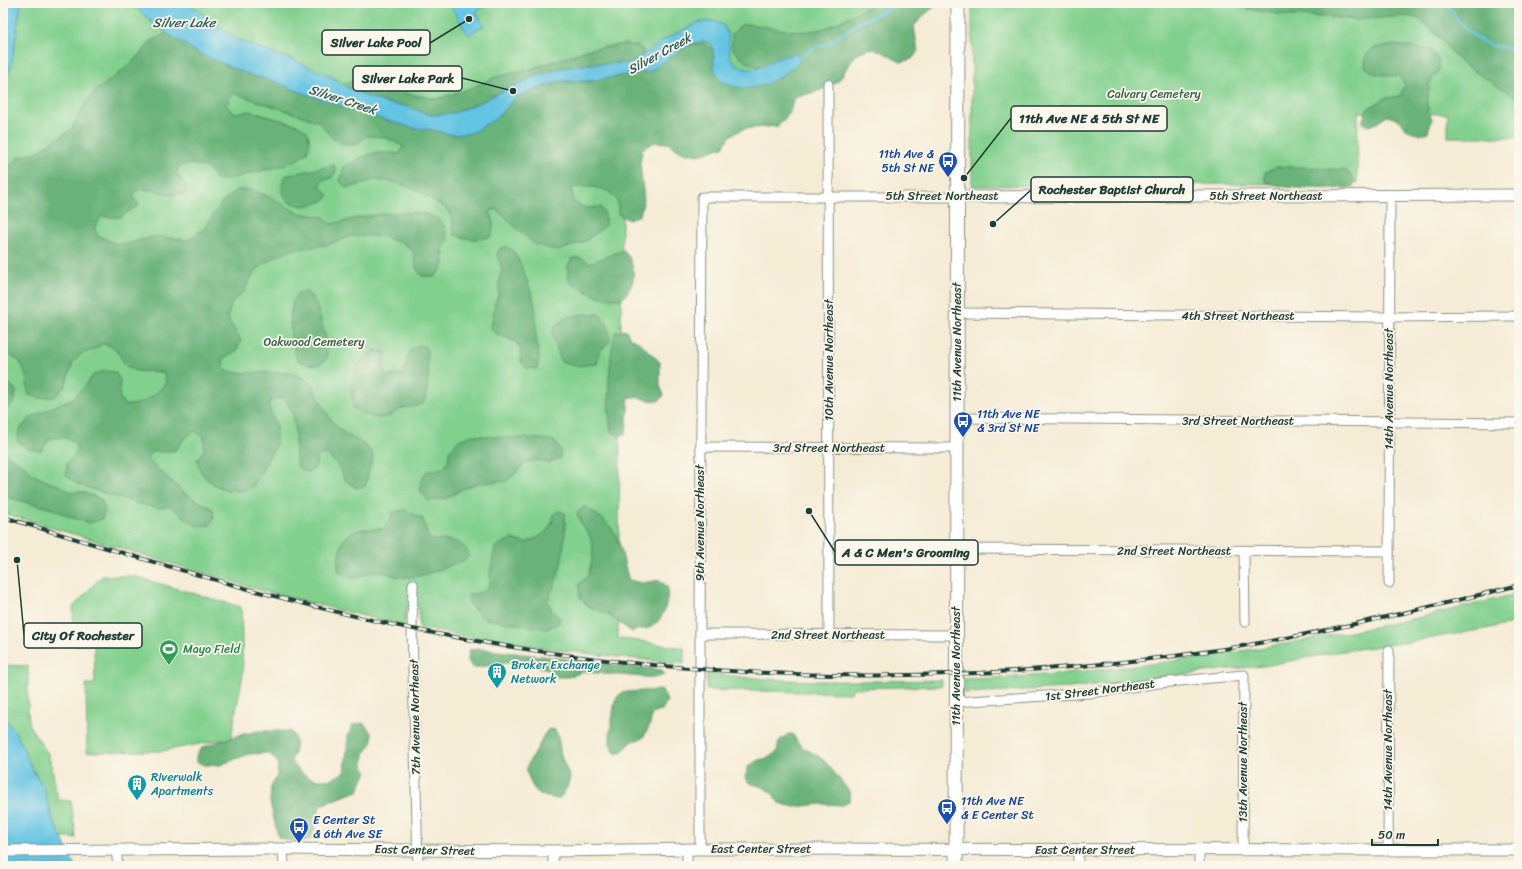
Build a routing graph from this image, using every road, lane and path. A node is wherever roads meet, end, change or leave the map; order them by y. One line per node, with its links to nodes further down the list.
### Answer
1 (958, 4): 6 (main road, 11th Avenue Northeast)
2 (828, 84): 5 (street, 10th Avenue Northeast)
3 (1390, 195): 6 (street, 5th Street Northeast); 7 (street, 5th Street Northeast); 10 (street, 14th Avenue Northeast)
4 (702, 196): 5 (street, 5th Street Northeast); 14 (street, 9th Avenue Northeast)
5 (828, 196): 6 (street, 5th Street Northeast); 15 (street, 10th Avenue Northeast)
6 (957, 196): 8 (main road, 11th Avenue Northeast)
7 (1519, 196)
8 (957, 314): 10 (street, 4th Street Northeast); 11 (main road, 11th Avenue Northeast)
9 (1519, 316): 10 (street, 4th Street Northeast)
10 (1390, 317): 12 (street, 14th Avenue Northeast)
11 (958, 418): 12 (street, 3rd Street Northeast); 16 (main road, 11th Avenue Northeast)
12 (1389, 422): 13 (street, 3rd Street Northeast); 19 (street, 14th Avenue Northeast)
13 (1519, 423)
14 (701, 447): 15 (street, 3rd Street Northeast); 23 (street, 9th Avenue Northeast)
15 (829, 448): 16 (street, 3rd Street Northeast); 24 (street, 10th Avenue Northeast)
16 (958, 448): 17 (main road, 11th Avenue Northeast)
17 (958, 549): 18 (street, 2nd Street Northeast); 25 (main road, 11th Avenue Northeast)
18 (1244, 551): 19 (street, 2nd Street Northeast); 22 (street)
19 (1390, 551): 20 (street, 14th Avenue Northeast)
20 (1389, 583)
21 (413, 584): 33 (street, 7th Avenue Northeast)
22 (1245, 622)
23 (700, 634): 24 (street, 2nd Street Northeast); 30 (street, 9th Avenue Northeast)
24 (829, 635): 25 (street, 2nd Street Northeast)
25 (956, 635): 28 (main road, 11th Avenue Northeast)
26 (1389, 650): 41 (street, 14th Avenue Northeast)
27 (1244, 675): 28 (street, 1st Street Northeast); 37 (street, 13th Avenue Northeast)
28 (956, 702): 35 (main road, 11th Avenue Northeast)
29 (283, 849): 32 (street, East Center Street); 33 (street, East Center Street); 43 (street)
30 (700, 849): 34 (street, East Center Street); 35 (street, East Center Street)
31 (1198, 849): 36 (street, East Center Street); 37 (street, East Center Street); 49 (street)
32 (116, 850): 39 (street, East Center Street); 42 (street)
33 (418, 850): 40 (street, East Center Street); 44 (street, 7th Avenue Northeast)
34 (687, 850): 40 (street, East Center Street); 46 (street)
35 (956, 850): 36 (street, East Center Street); 47 (main road, 11th Avenue Northeast)
36 (1078, 850): 48 (street)
37 (1243, 850): 41 (street, East Center Street)
38 (1519, 850): 41 (street, East Center Street)
39 (3, 851)
40 (553, 851): 45 (street)
41 (1388, 851)
42 (118, 866)
43 (284, 866)
44 (418, 866)
45 (553, 866)
46 (687, 866)
47 (956, 866)
48 (1078, 866)
49 (1198, 866)

